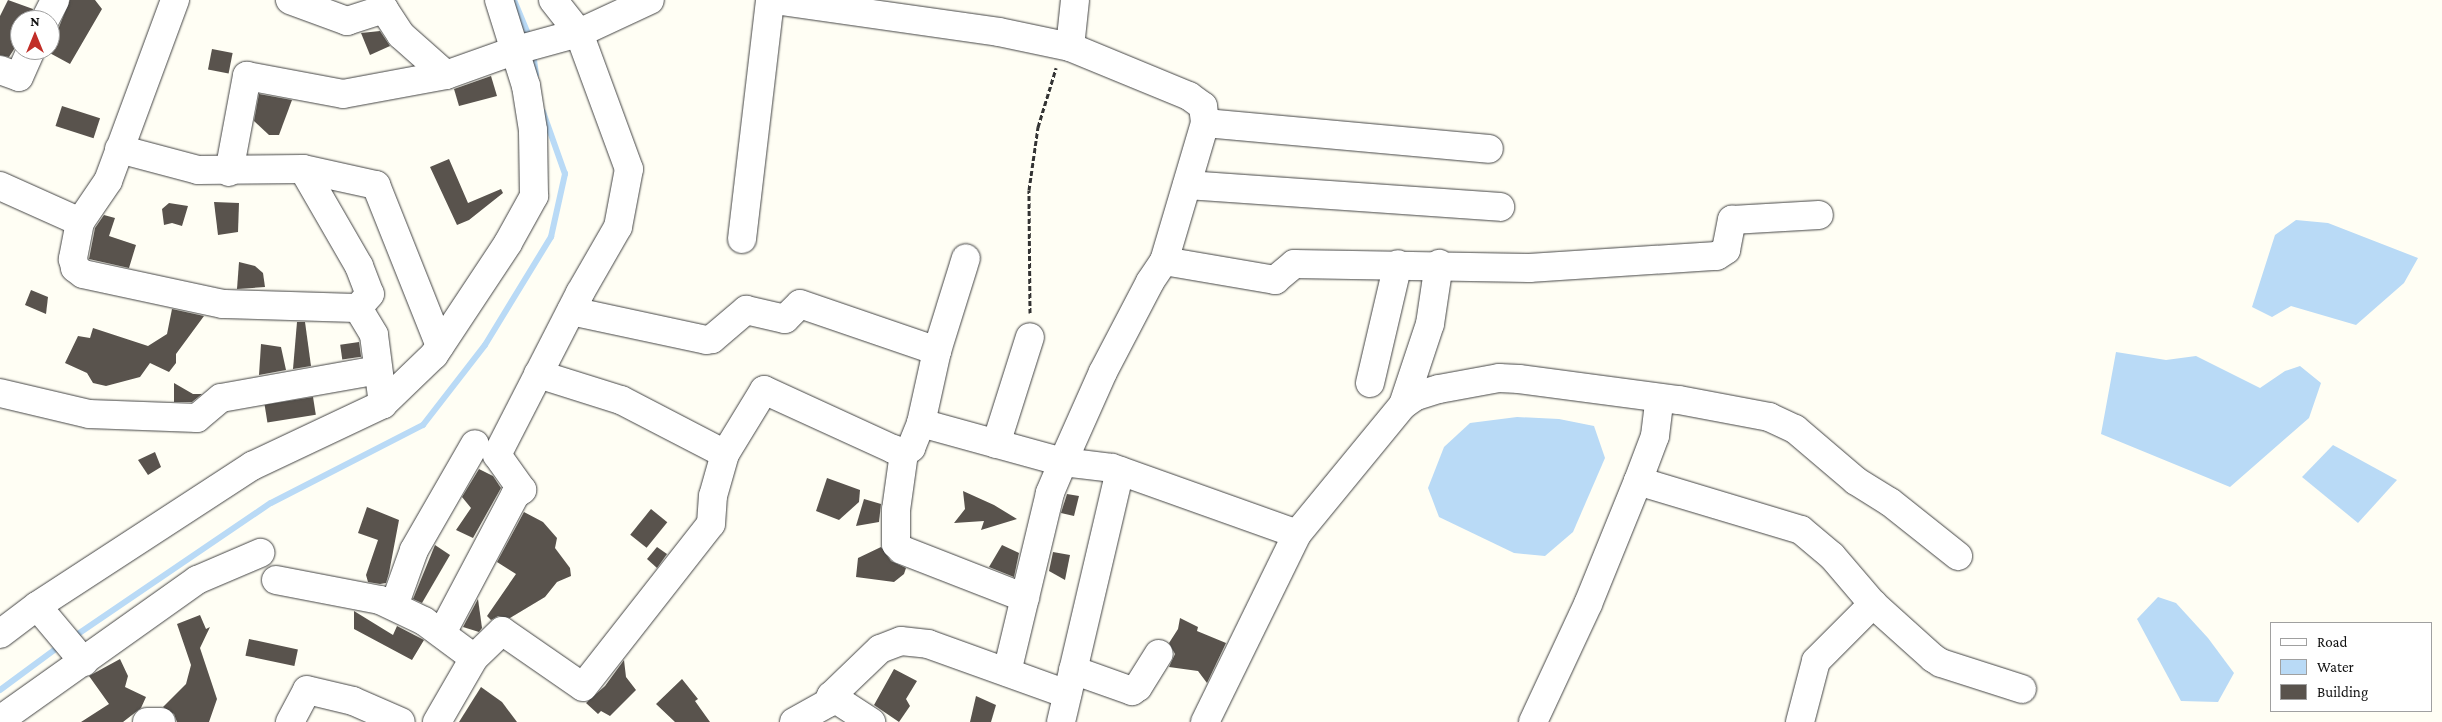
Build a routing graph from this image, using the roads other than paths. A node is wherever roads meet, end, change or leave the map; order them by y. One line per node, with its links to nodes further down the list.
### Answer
1 (175, 0): 16 (street)
2 (290, 0): 8 (street)
3 (499, 0): 11 (street)
4 (553, 0): 9 (street)
5 (650, 0): 9 (street)
6 (779, 0): 10 (street); 25 (street)
7 (1075, 0): 10 (street)
8 (387, 5): 14 (street)
9 (579, 33): 11 (street); 31 (street)
10 (1070, 47): 15 (street)
11 (513, 52): 14 (street); 33 (street)
12 (27, 60): 13 (street)
13 (0, 70)
14 (446, 75): 19 (street)
15 (1206, 123): 17 (street); 20 (street)
16 (119, 149): 19 (street); 24 (street)
17 (1489, 149)
18 (303, 169): 19 (street); 30 (street); 33 (street)
19 (229, 172)
20 (1188, 185): 22 (street); 27 (street)
21 (0, 186): 24 (street)
22 (1500, 207)
23 (1819, 215): 29 (street)
24 (80, 222): 30 (street)
25 (742, 239)
26 (966, 258): 34 (street)
27 (1164, 261): 28 (street); 47 (street)
28 (1398, 264): 29 (street); 37 (street)
29 (1439, 264): 40 (street)
30 (358, 308): 35 (street)
31 (571, 311): 34 (street); 36 (street)
32 (1030, 337): 44 (street)
33 (440, 346): 39 (street)
34 (937, 351): 42 (street)
35 (378, 370): 38 (street); 39 (street)
36 (538, 374): 46 (street); 58 (street)
37 (1370, 383)
38 (0, 393)
39 (383, 404): 56 (street)
40 (1403, 405): 41 (street); 50 (street)
41 (1658, 415): 49 (street); 52 (street)
42 (922, 423): 44 (street); 45 (street)
43 (475, 444): 57 (street)
44 (996, 444): 47 (street)
45 (904, 452): 46 (street); 54 (street)
46 (725, 454): 62 (street)
47 (1063, 462): 48 (street); 54 (street)
48 (1120, 470): 50 (street); 64 (street)
49 (1638, 481): 55 (street); 77 (street)
50 (1297, 534): 76 (street)
51 (260, 554): 60 (street)
52 (1958, 556)
53 (276, 580): 57 (street)
54 (1025, 598): 63 (street)
55 (1873, 604): 65 (street); 78 (street)
56 (37, 606): 59 (street); 60 (street)
57 (394, 606): 58 (street)
58 (442, 633): 62 (street)
59 (0, 634)
60 (71, 647): 67 (street)
61 (1158, 654): 64 (street)
62 (474, 658): 72 (street)
63 (1007, 672): 64 (street); 66 (street)
64 (1070, 682): 75 (street)
65 (2022, 689)
66 (831, 696): 73 (street); 74 (street)
67 (0, 720)
68 (147, 722): 69 (street)
69 (161, 722)
70 (290, 722): 71 (street)
71 (401, 722)
72 (437, 722)
73 (794, 722)
74 (871, 722)
75 (1061, 722)
76 (1205, 722)
77 (1533, 722)
78 (1800, 722)

